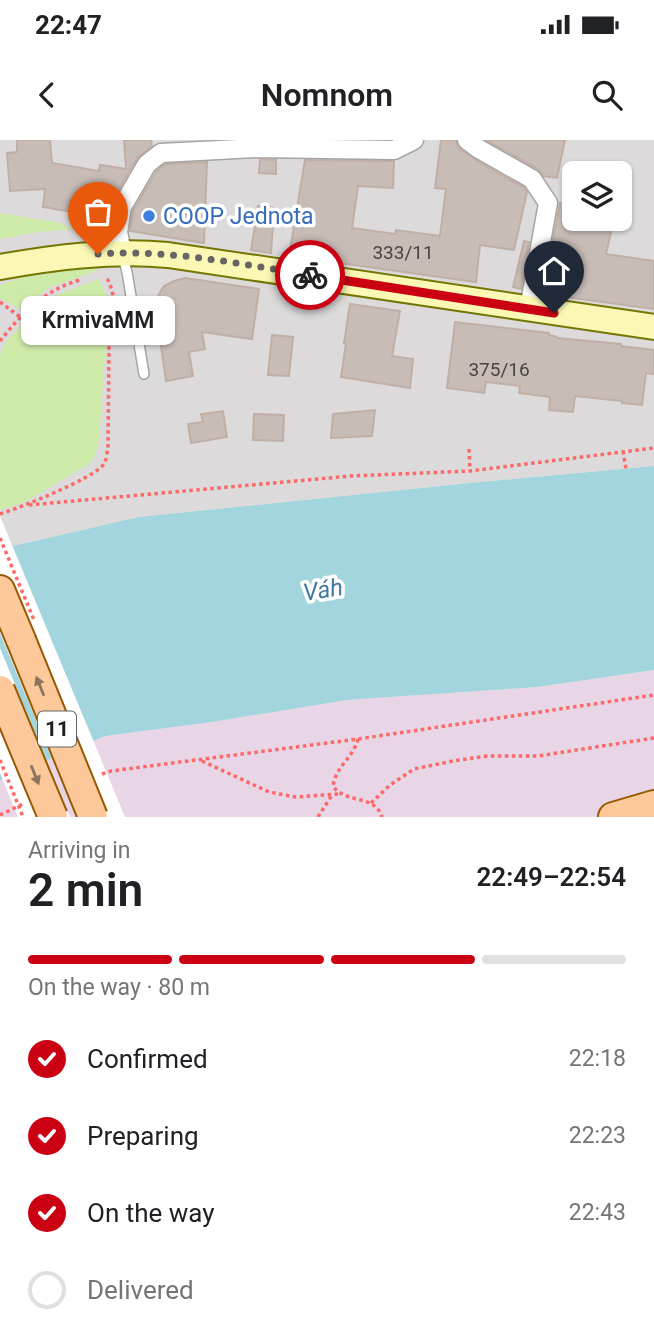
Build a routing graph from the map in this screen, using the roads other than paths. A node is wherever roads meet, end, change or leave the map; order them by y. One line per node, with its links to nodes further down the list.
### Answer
1 (414, 140): 3 (street)
2 (467, 140): 5 (street)
3 (122, 253): 4 (main road); 5 (main road); 7 (lane)
4 (0, 267)
5 (529, 309): 6 (main road)
6 (654, 327)
7 (144, 374)
8 (0, 590): 12 (main road, 11, one-way to 8, bridge)
9 (0, 690): 11 (main road, 11, one-way to 11, bridge)
10 (654, 805): 13 (main road)
11 (53, 817)
12 (93, 817)
13 (613, 817)

